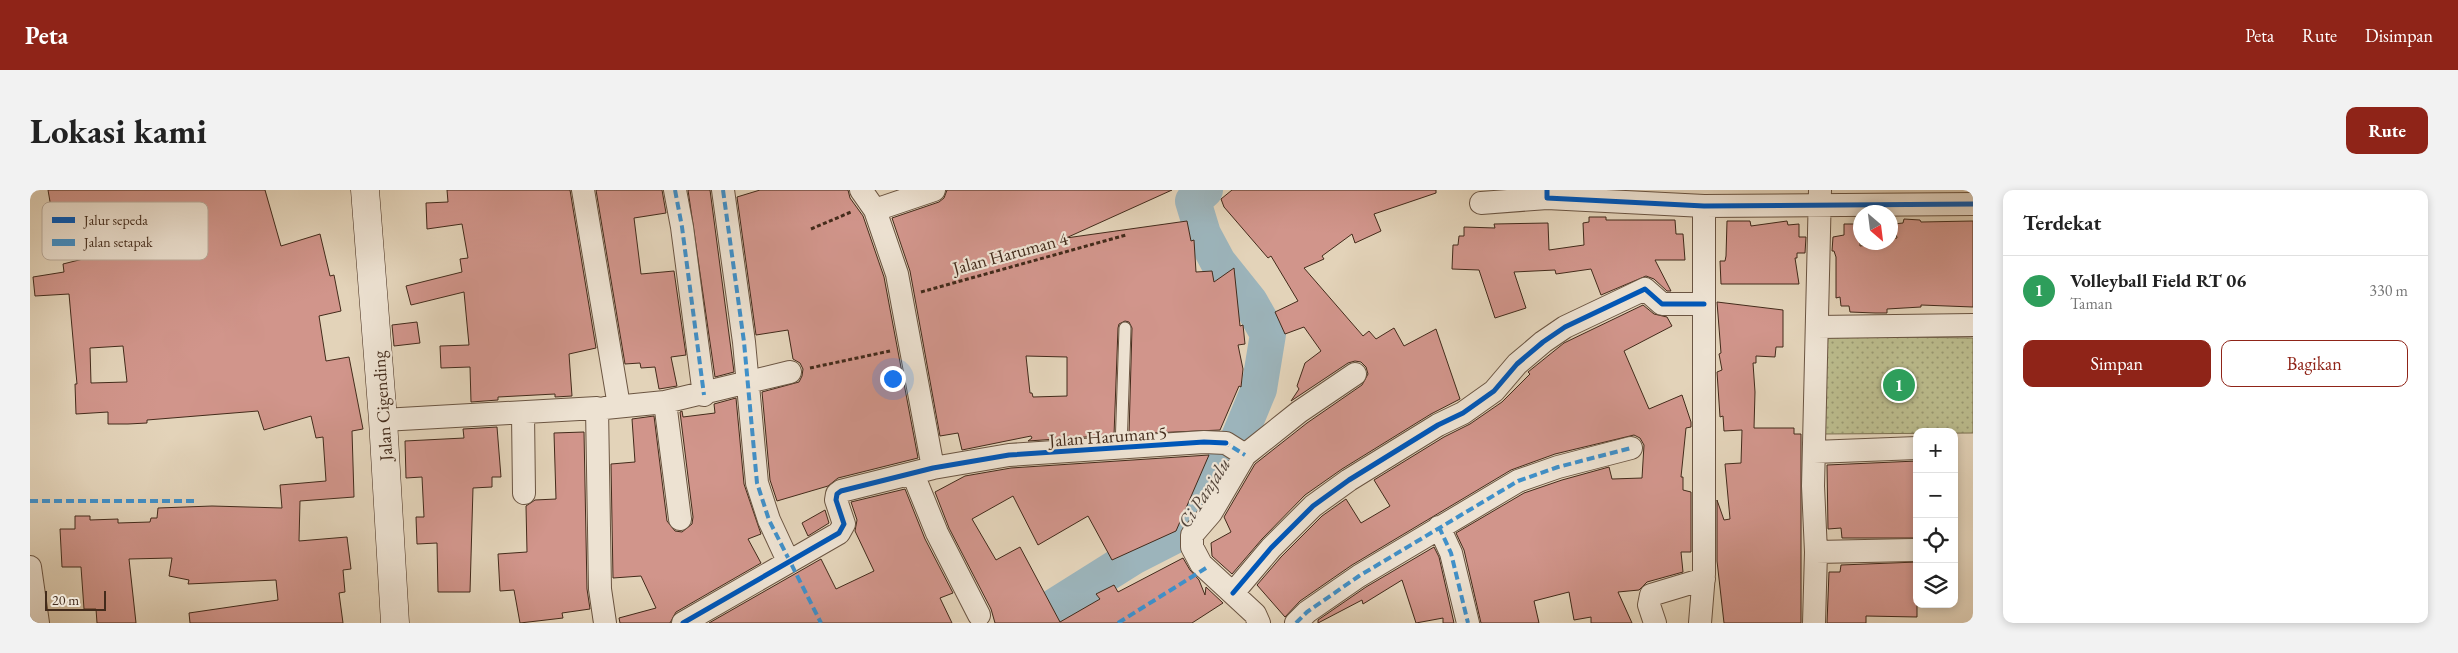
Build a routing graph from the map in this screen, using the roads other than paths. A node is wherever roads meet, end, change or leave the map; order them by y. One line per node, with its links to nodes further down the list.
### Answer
1 (365, 190): 24 (street, Jalan Cigending)
2 (583, 190): 21 (street)
3 (675, 190): 19 (street)
4 (724, 190): 18 (street)
5 (934, 190): 8 (street)
6 (1547, 194): 9 (street); 11 (street)
7 (1820, 198): 10 (street); 11 (street); 14 (street)
8 (869, 201): 30 (street)
9 (1481, 203)
10 (1973, 204)
11 (1704, 206): 12 (street)
12 (1704, 304): 38 (street); 39 (street)
13 (1973, 325): 14 (street)
14 (1818, 327): 29 (street)
15 (1125, 328): 27 (lane)
16 (790, 372): 18 (street)
17 (1355, 374): 28 (street)
18 (747, 383): 19 (street); 36 (street)
19 (704, 395): 20 (street)
20 (665, 402): 21 (street); 32 (street)
21 (619, 406): 22 (street)
22 (597, 408): 23 (street); 43 (street)
23 (523, 414): 24 (street); 31 (street)
24 (384, 420): 42 (street, Jalan Cigending)
25 (1631, 448): 33 (street)
26 (1913, 448): 29 (street)
27 (1121, 449): 28 (street, Jalan Haruman 5); 30 (street, Jalan Haruman 5)
28 (1238, 450): 39 (street)
29 (1814, 452): 35 (street)
30 (923, 471): 36 (street, Jalan Haruman 5); 40 (street)
31 (524, 493)
32 (680, 519)
33 (1439, 527): 46 (street); 47 (street)
34 (1913, 550): 35 (street)
35 (1816, 552): 50 (street)
36 (788, 561): 44 (street)
37 (30, 567): 41 (street)
38 (1704, 579): 48 (street); 49 (street)
39 (1233, 593): 45 (street)
40 (979, 615)
41 (38, 623)
42 (395, 623)
43 (605, 623)
44 (683, 623)
45 (1259, 623)
46 (1296, 623)
47 (1468, 623)
48 (1655, 623)
49 (1700, 623)
50 (1814, 623)

